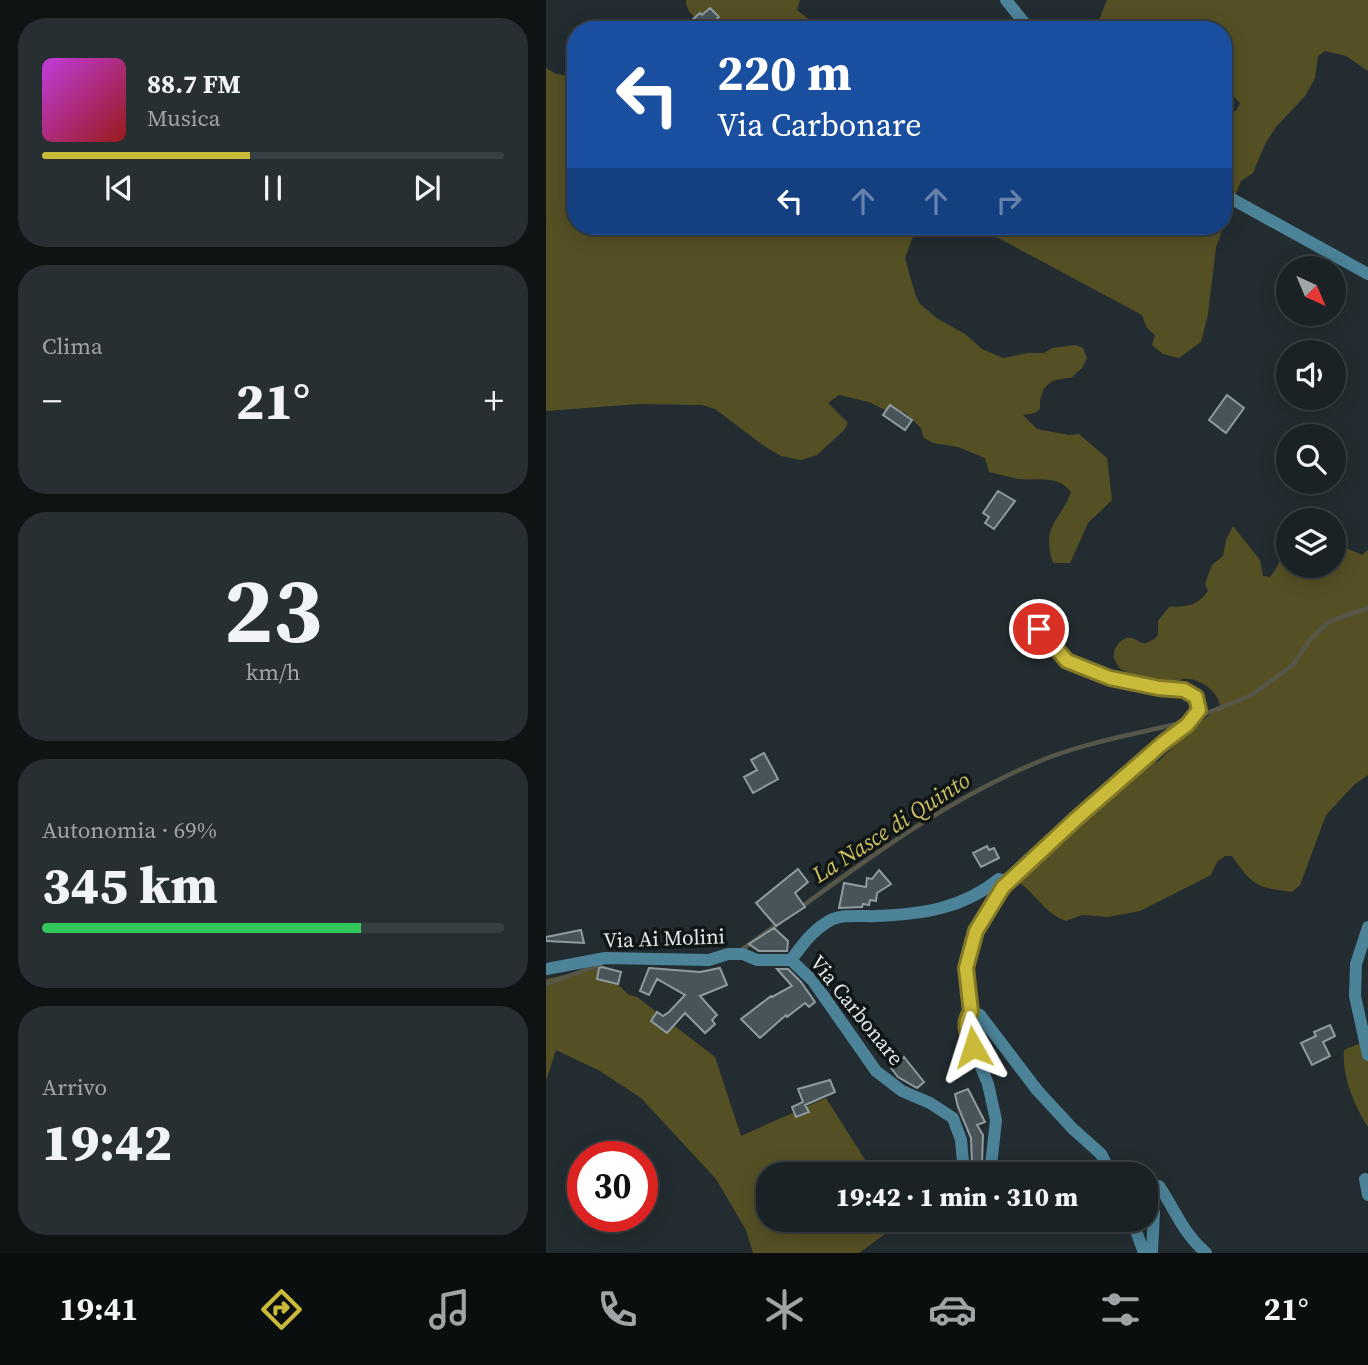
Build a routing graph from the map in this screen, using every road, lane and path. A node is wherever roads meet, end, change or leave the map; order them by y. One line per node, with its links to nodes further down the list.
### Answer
1 (1006, 0): 2 (street)
2 (1023, 21)
3 (1232, 199): 4 (street)
4 (1368, 274)
5 (1031, 607): 6 (street)
6 (1003, 887): 8 (street); 10 (street)
7 (1368, 927): 11 (street)
8 (791, 960): 9 (street, Via Ai Molini); 12 (street, Via Carbonare)
9 (546, 969)
10 (971, 1012): 13 (street); 14 (street)
11 (1368, 1055)
12 (963, 1162)
13 (991, 1162)
14 (1105, 1162)
15 (1368, 1180): 17 (street)
16 (1158, 1186): 20 (street)
17 (1368, 1195)
18 (1136, 1232): 19 (street)
19 (1153, 1232)
20 (1206, 1253)

